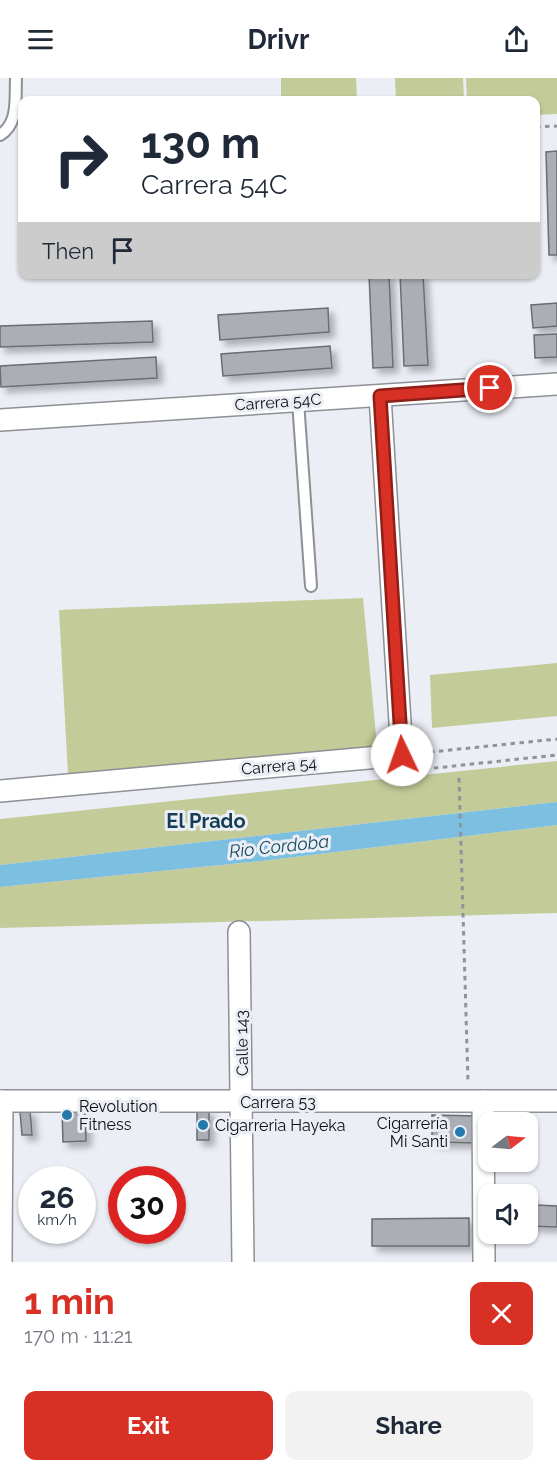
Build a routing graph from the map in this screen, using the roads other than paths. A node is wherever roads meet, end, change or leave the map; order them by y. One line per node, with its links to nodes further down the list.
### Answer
1 (16, 78): 2 (lane)
2 (0, 135)
3 (557, 384): 4 (street, Carrera 54C)
4 (380, 396): 5 (street, Carrera 54C); 8 (street, Carrera 54)
5 (298, 401): 6 (street, Carrera 54C); 7 (lane)
6 (0, 420)
7 (311, 586)
8 (0, 791)
9 (239, 932): 13 (street, Calle 143)
10 (1, 1101): 13 (street, Carrera 53); 14 (street)
11 (476, 1101): 12 (street, Carrera 53); 13 (street, Carrera 53); 16 (street)
12 (557, 1101)
13 (243, 1102): 15 (street, Calle 143)
14 (1, 1262)
15 (243, 1262)
16 (484, 1262)

